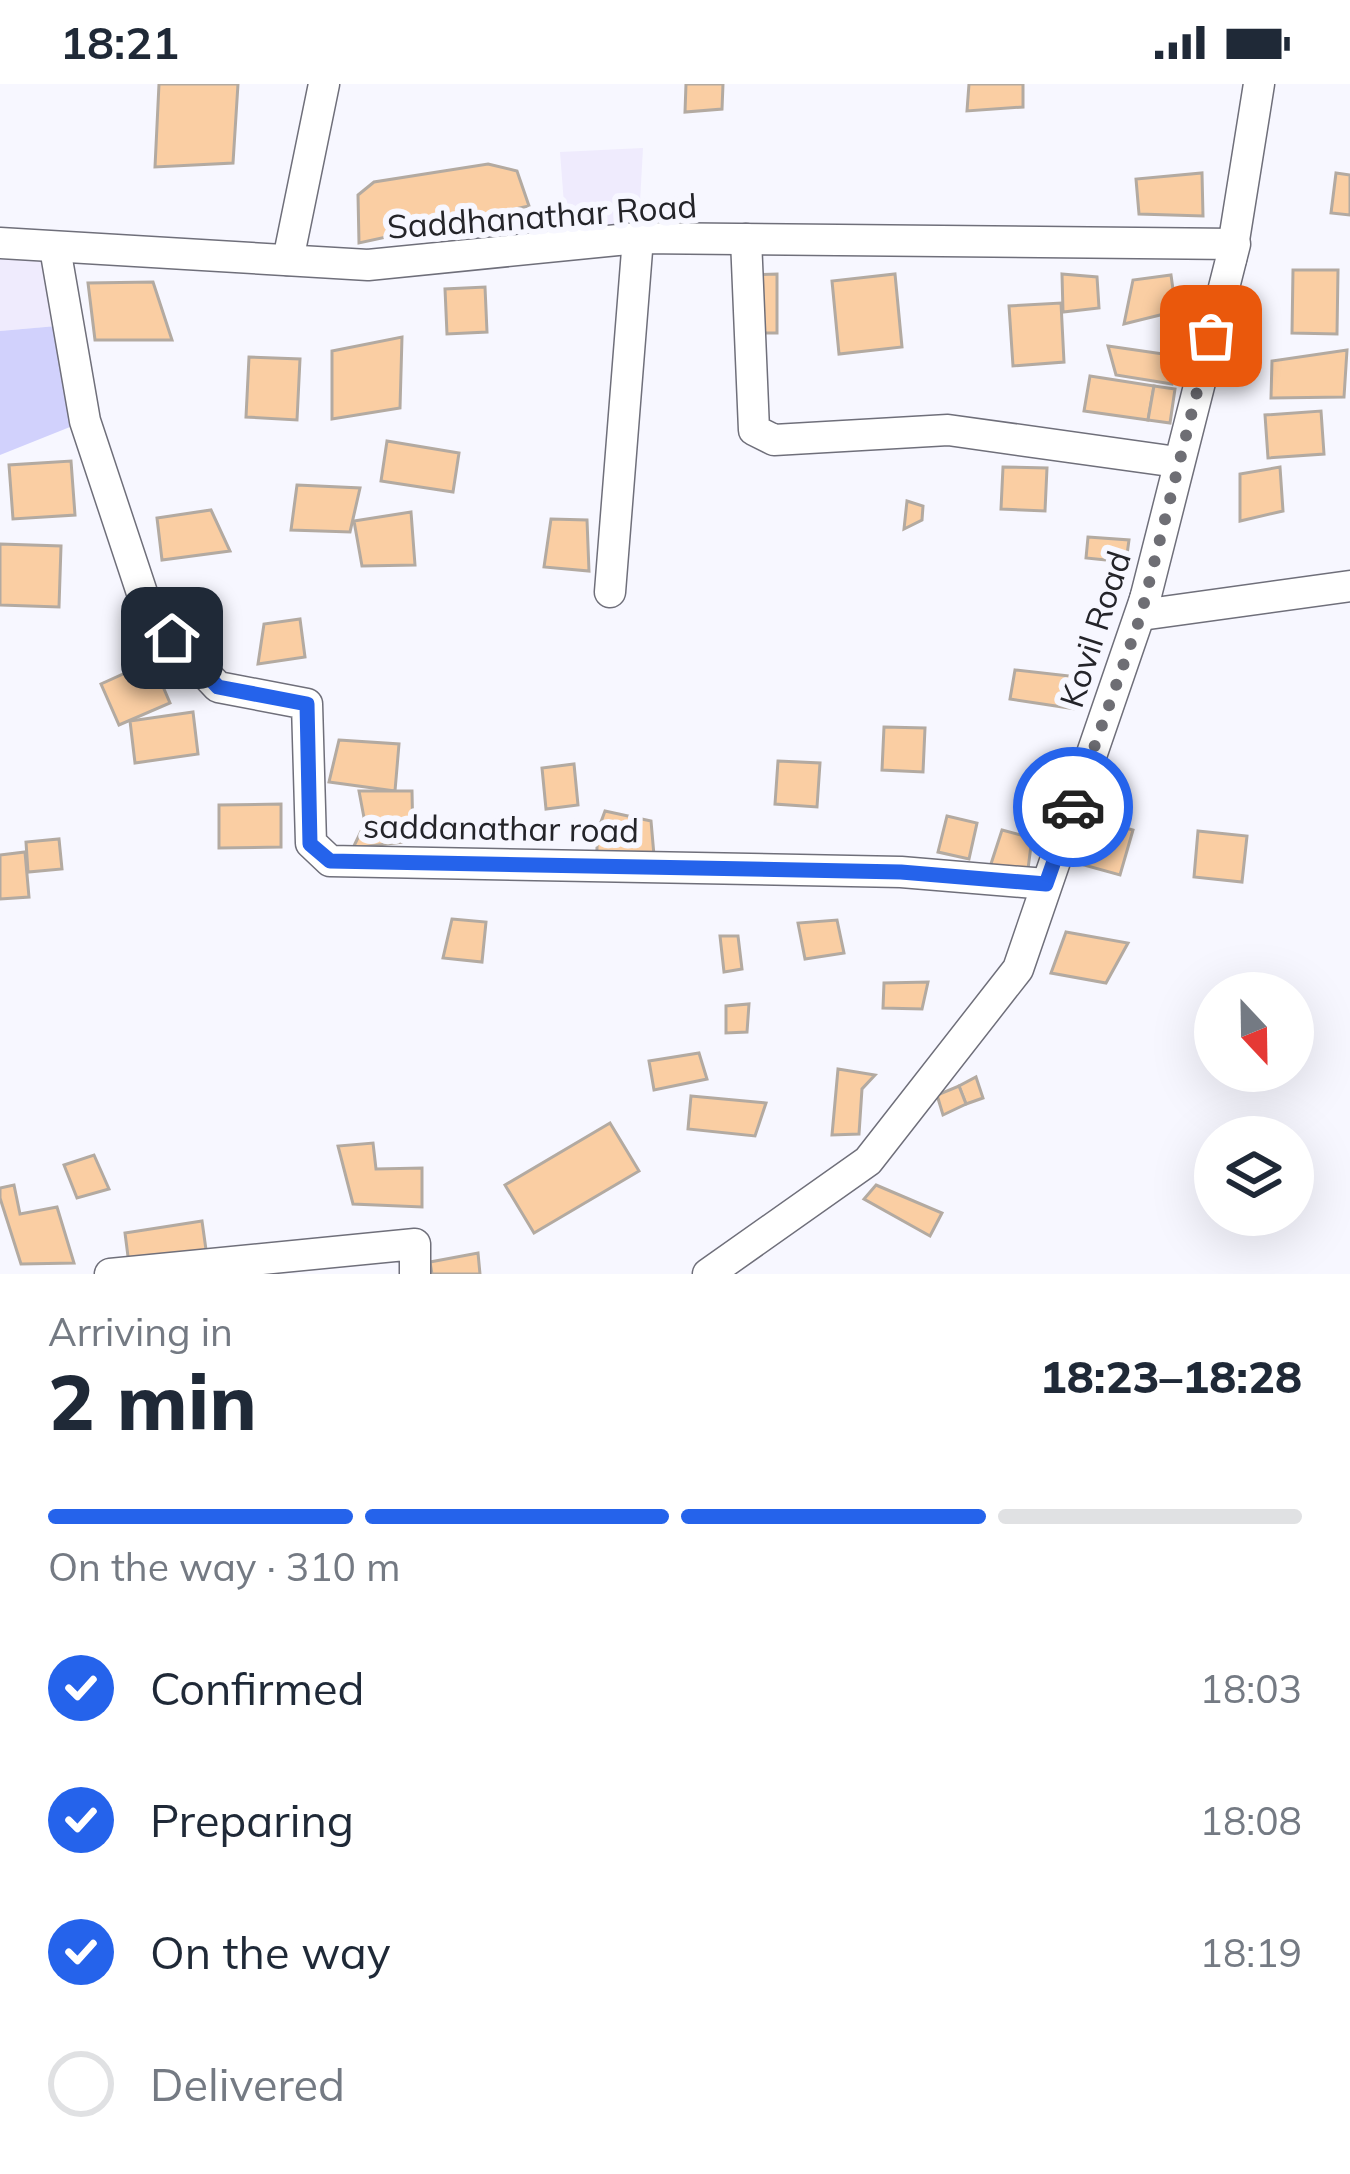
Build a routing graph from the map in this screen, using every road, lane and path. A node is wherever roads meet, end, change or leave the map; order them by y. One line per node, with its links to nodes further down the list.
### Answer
1 (324, 84): 8 (street)
2 (1258, 84): 6 (street, Kovil Road)
3 (638, 238): 4 (street, Saddhanathar Road); 8 (street, Saddhanathar Road); 11 (street)
4 (746, 239): 6 (street, Saddhanathar Road); 9 (street)
5 (0, 243): 7 (street, Saddhanathar Road)
6 (1235, 244): 9 (street); 12 (street, Kovil Road)
7 (56, 248): 8 (street, Saddhanathar Road); 13 (street, saddanathar road)
8 (288, 260)
9 (1177, 462): 12 (street)
10 (1350, 586): 12 (street)
11 (610, 592)
12 (1141, 615): 13 (street, Kovil Road)
13 (1046, 884): 16 (street, Kovil Road)
14 (110, 1274): 15 (street)
15 (416, 1274)
16 (708, 1274)

